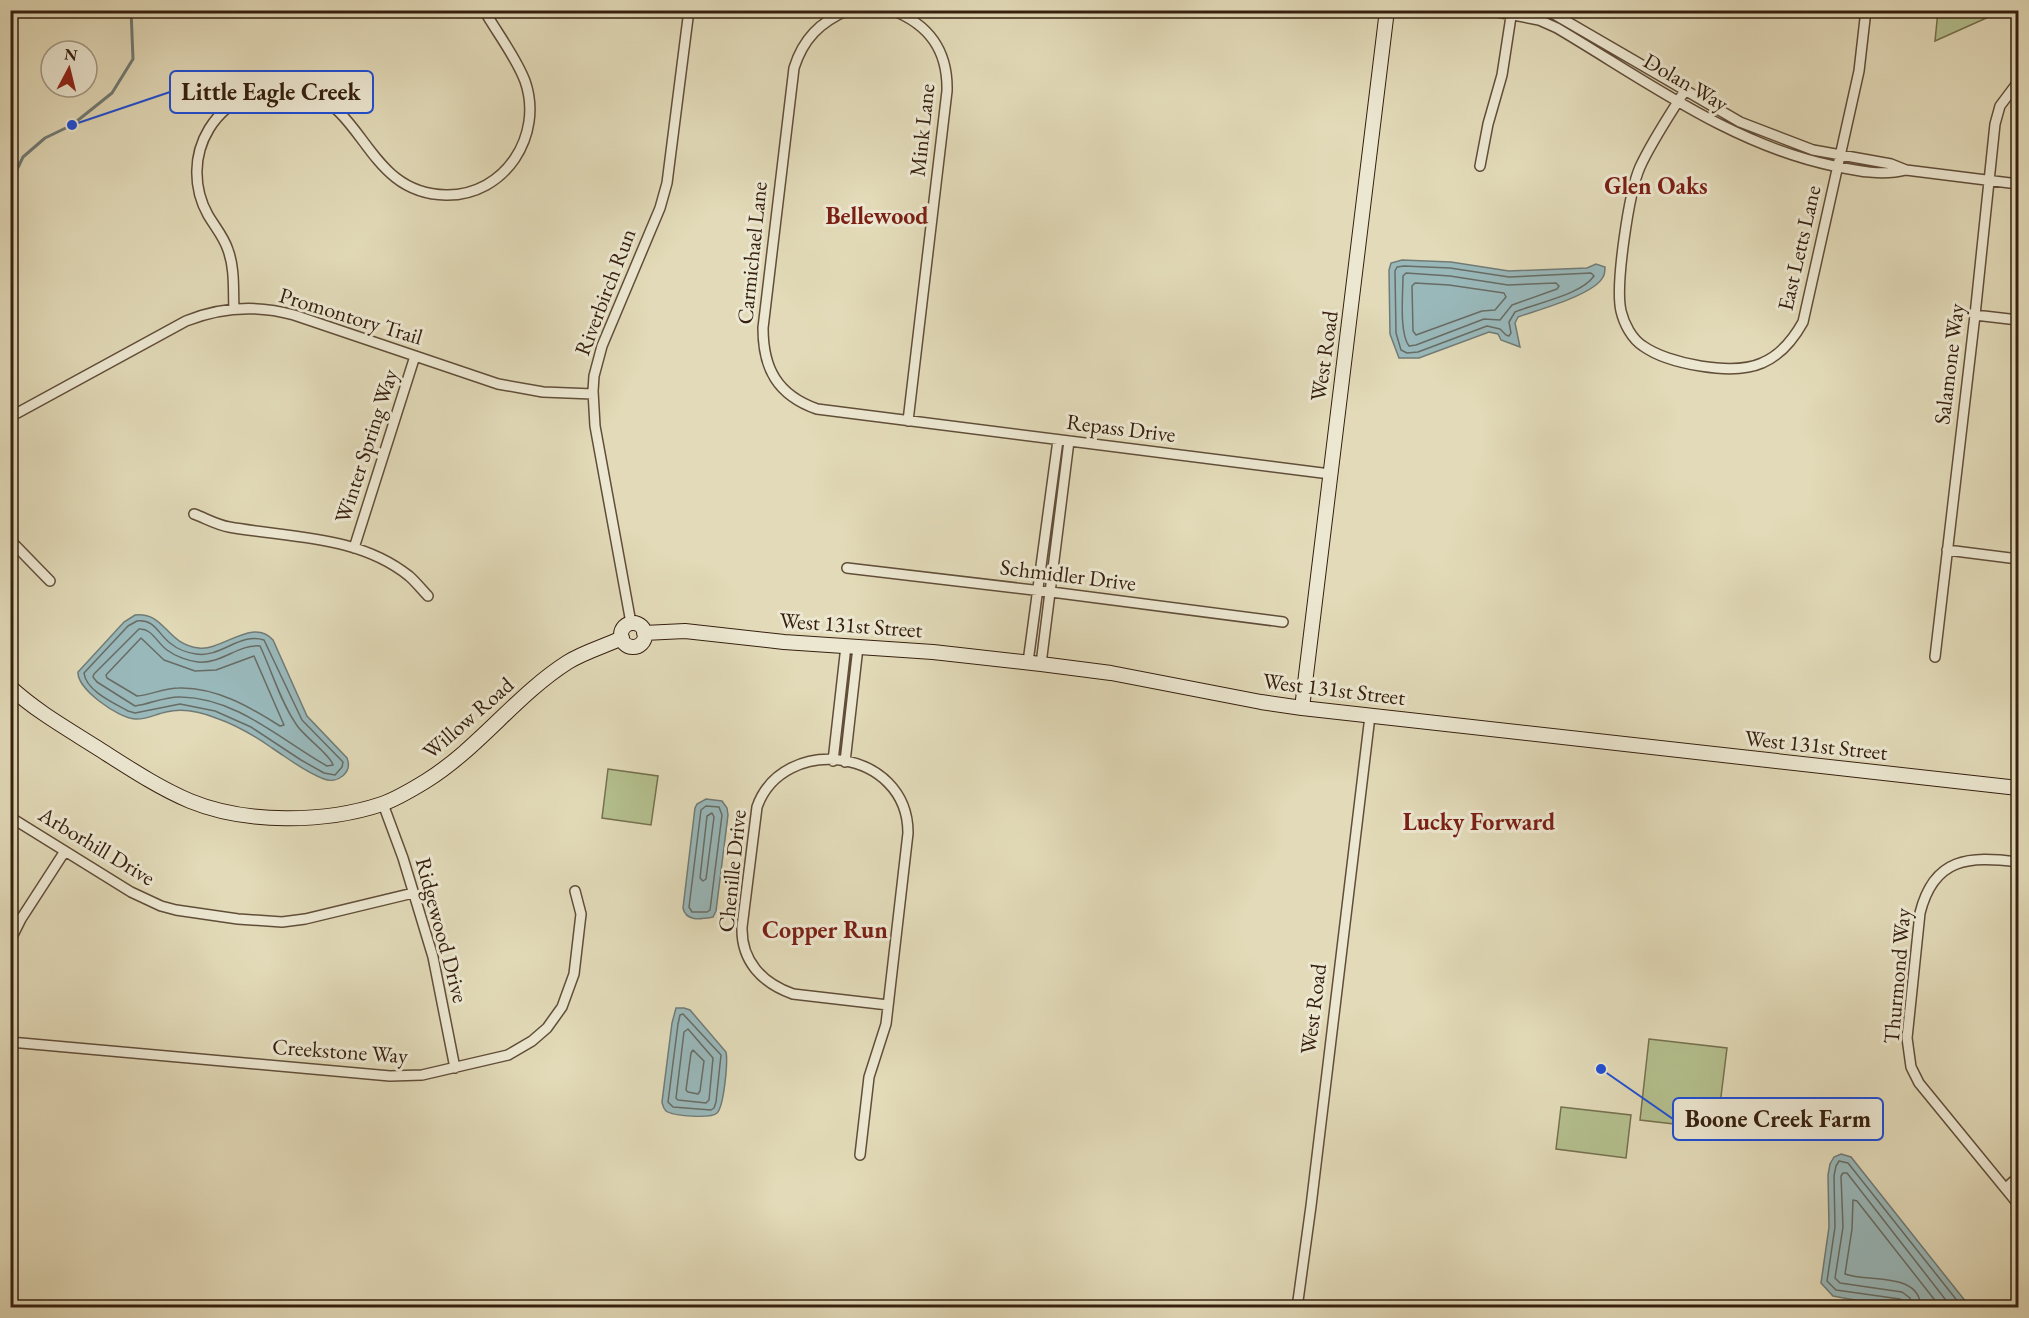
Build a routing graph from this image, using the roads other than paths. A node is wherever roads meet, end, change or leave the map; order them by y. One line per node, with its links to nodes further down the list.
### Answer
1 (484, 10): 19 (street)
2 (689, 10): 23 (street, Riverbirch Run)
3 (848, 10): 25 (street, Carmichael Lane)
4 (892, 10): 25 (street, Mink Lane)
5 (1387, 10): 28 (street, West Road)
6 (1452, 10): 9 (street, Dolan Way)
7 (1547, 10): 11 (street, Dolan Way)
8 (1866, 10): 13 (street, East Letts Lane)
9 (1512, 13): 12 (street, Dolan Way); 14 (street)
10 (2019, 82): 17 (street, Salamone Way)
11 (1684, 92): 12 (street, East Letts Lane); 13 (street, Dolan Way)
12 (1678, 102): 15 (street, Dolan Way); 15 (street, East Letts Lane)
13 (1839, 155): 15 (street, East Letts Lane); 16 (street, Dolan Way)
14 (1480, 166)
15 (1837, 167): 16 (street, Dolan Way)
16 (1906, 170): 17 (street, Dolan Way)
17 (1989, 180): 18 (street, Dolan Way); 20 (street, Salamone Way)
18 (2019, 184)
19 (234, 309): 22 (street, Promontory Trail); 24 (street, Promontory Trail)
20 (1975, 315): 21 (street); 32 (street, Salamone Way)
21 (2019, 320)
22 (415, 356): 23 (street, Promontory Trail); 31 (street, Winter Spring Way)
23 (593, 393): 40 (street, Riverbirch Run)
24 (10, 417)
25 (908, 422): 26 (street, Repass Drive)
26 (1058, 440): 27 (street, Repass Drive); 36 (street)
27 (1069, 441): 28 (street, Repass Drive); 37 (street)
28 (1330, 474): 47 (street, West Road)
29 (194, 514): 31 (street)
30 (10, 540): 35 (street)
31 (354, 548): 38 (street)
32 (1947, 549): 33 (street); 44 (street, Salamone Way)
33 (2019, 559)
34 (847, 568): 36 (street, Schmidler Drive)
35 (50, 581)
36 (1038, 590): 37 (street, Schmidler Drive); 45 (street)
37 (1050, 592): 39 (street, Schmidler Drive); 45 (street)
38 (428, 596)
39 (1283, 622)
40 (632, 623): 41 (street); 42 (street)
41 (644, 633): 42 (street); 43 (street, West 131st Street)
42 (622, 638): 51 (street, Willow Road)
43 (852, 646): 45 (street, West 131st Street); 49 (street)
44 (1935, 657)
45 (1034, 663): 47 (street, West 131st Street)
46 (10, 687): 51 (street, Willow Road)
47 (1302, 708): 48 (street, West 131st Street)
48 (1370, 716): 50 (street, West 131st Street); 65 (street, West Road)
49 (839, 761): 58 (street, Chenille Drive); 58 (street, Chenille Drive)
50 (2019, 788)
51 (382, 804): 56 (street, Ridgewood Drive)
52 (10, 817): 53 (street, Arborhill Drive)
53 (65, 851): 56 (street, Arborhill Drive); 57 (street)
54 (2019, 862): 63 (street, Thurmond Way)
55 (575, 891): 60 (street, Creekstone Way)
56 (412, 892): 60 (street, Ridgewood Drive)
57 (10, 941)
58 (888, 1005): 61 (street, Chenille Drive)
59 (10, 1042): 60 (street, Creekstone Way)
60 (455, 1068)
61 (860, 1155)
62 (2019, 1178): 63 (street)
63 (2006, 1188): 64 (street, Thurmond Way)
64 (2017, 1200)
65 (1297, 1308)

